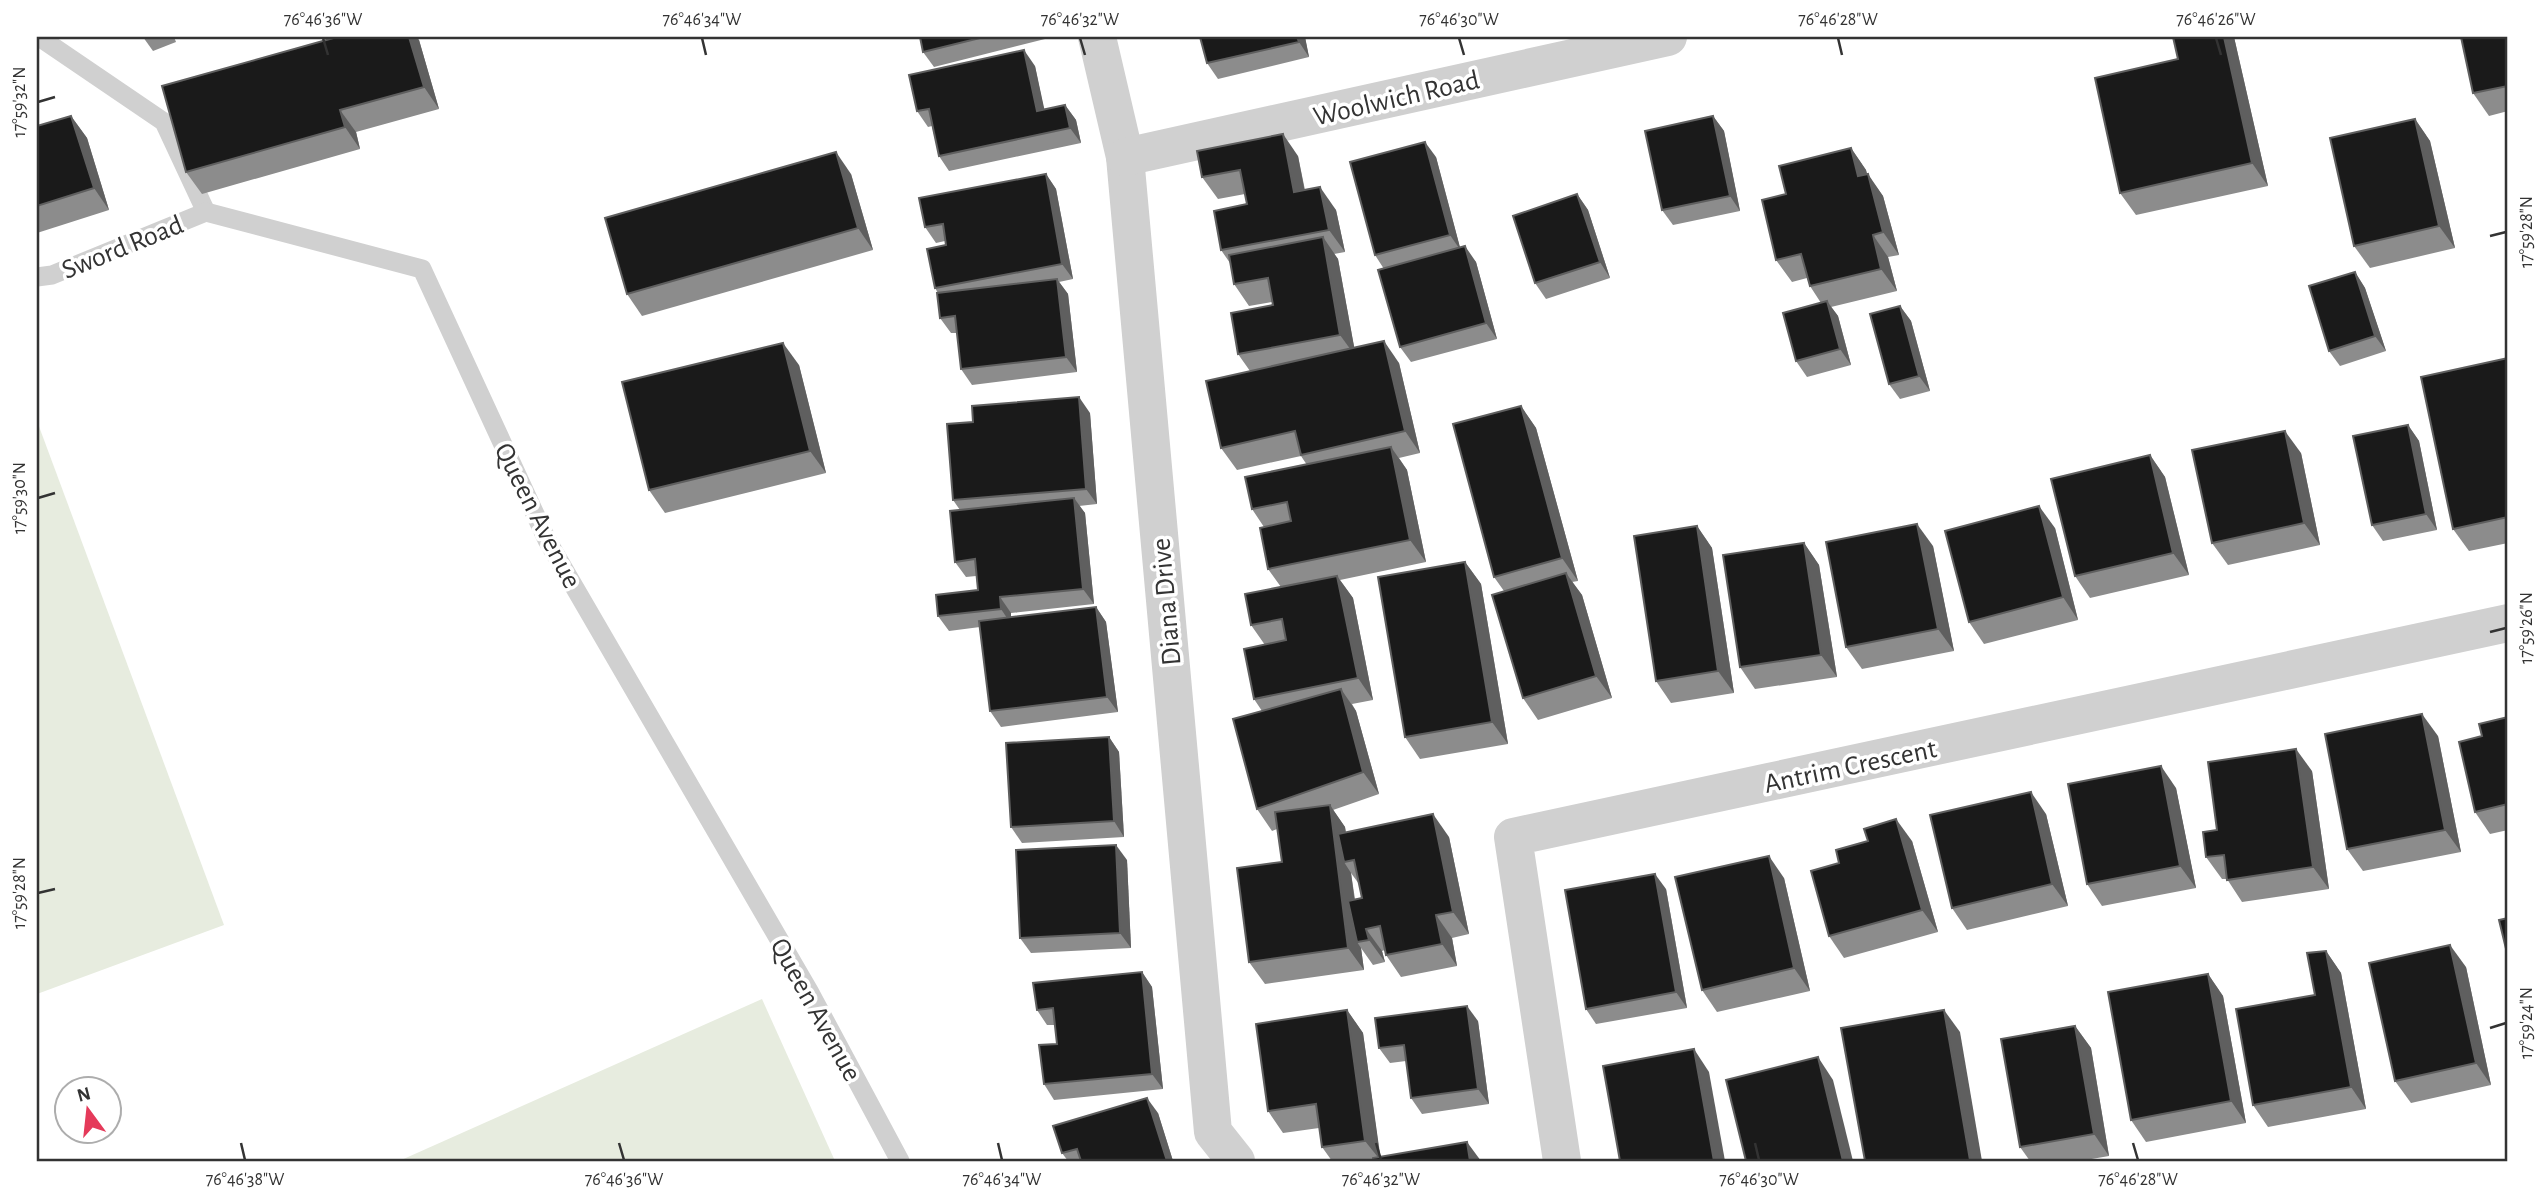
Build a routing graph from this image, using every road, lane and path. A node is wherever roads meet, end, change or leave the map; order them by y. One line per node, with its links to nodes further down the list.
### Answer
1 (1097, 37): 4 (street, Diana Drive)
2 (1644, 39): 4 (street, Woolwich Road)
3 (42, 40): 5 (lane)
4 (1125, 157): 9 (street, Diana Drive)
5 (206, 212): 6 (lane, Sword Road); 8 (lane, Queen Avenue)
6 (37, 277)
7 (2508, 623): 10 (street, Antrim Crescent)
8 (900, 1161)
9 (1237, 1161)
10 (1562, 1161)

